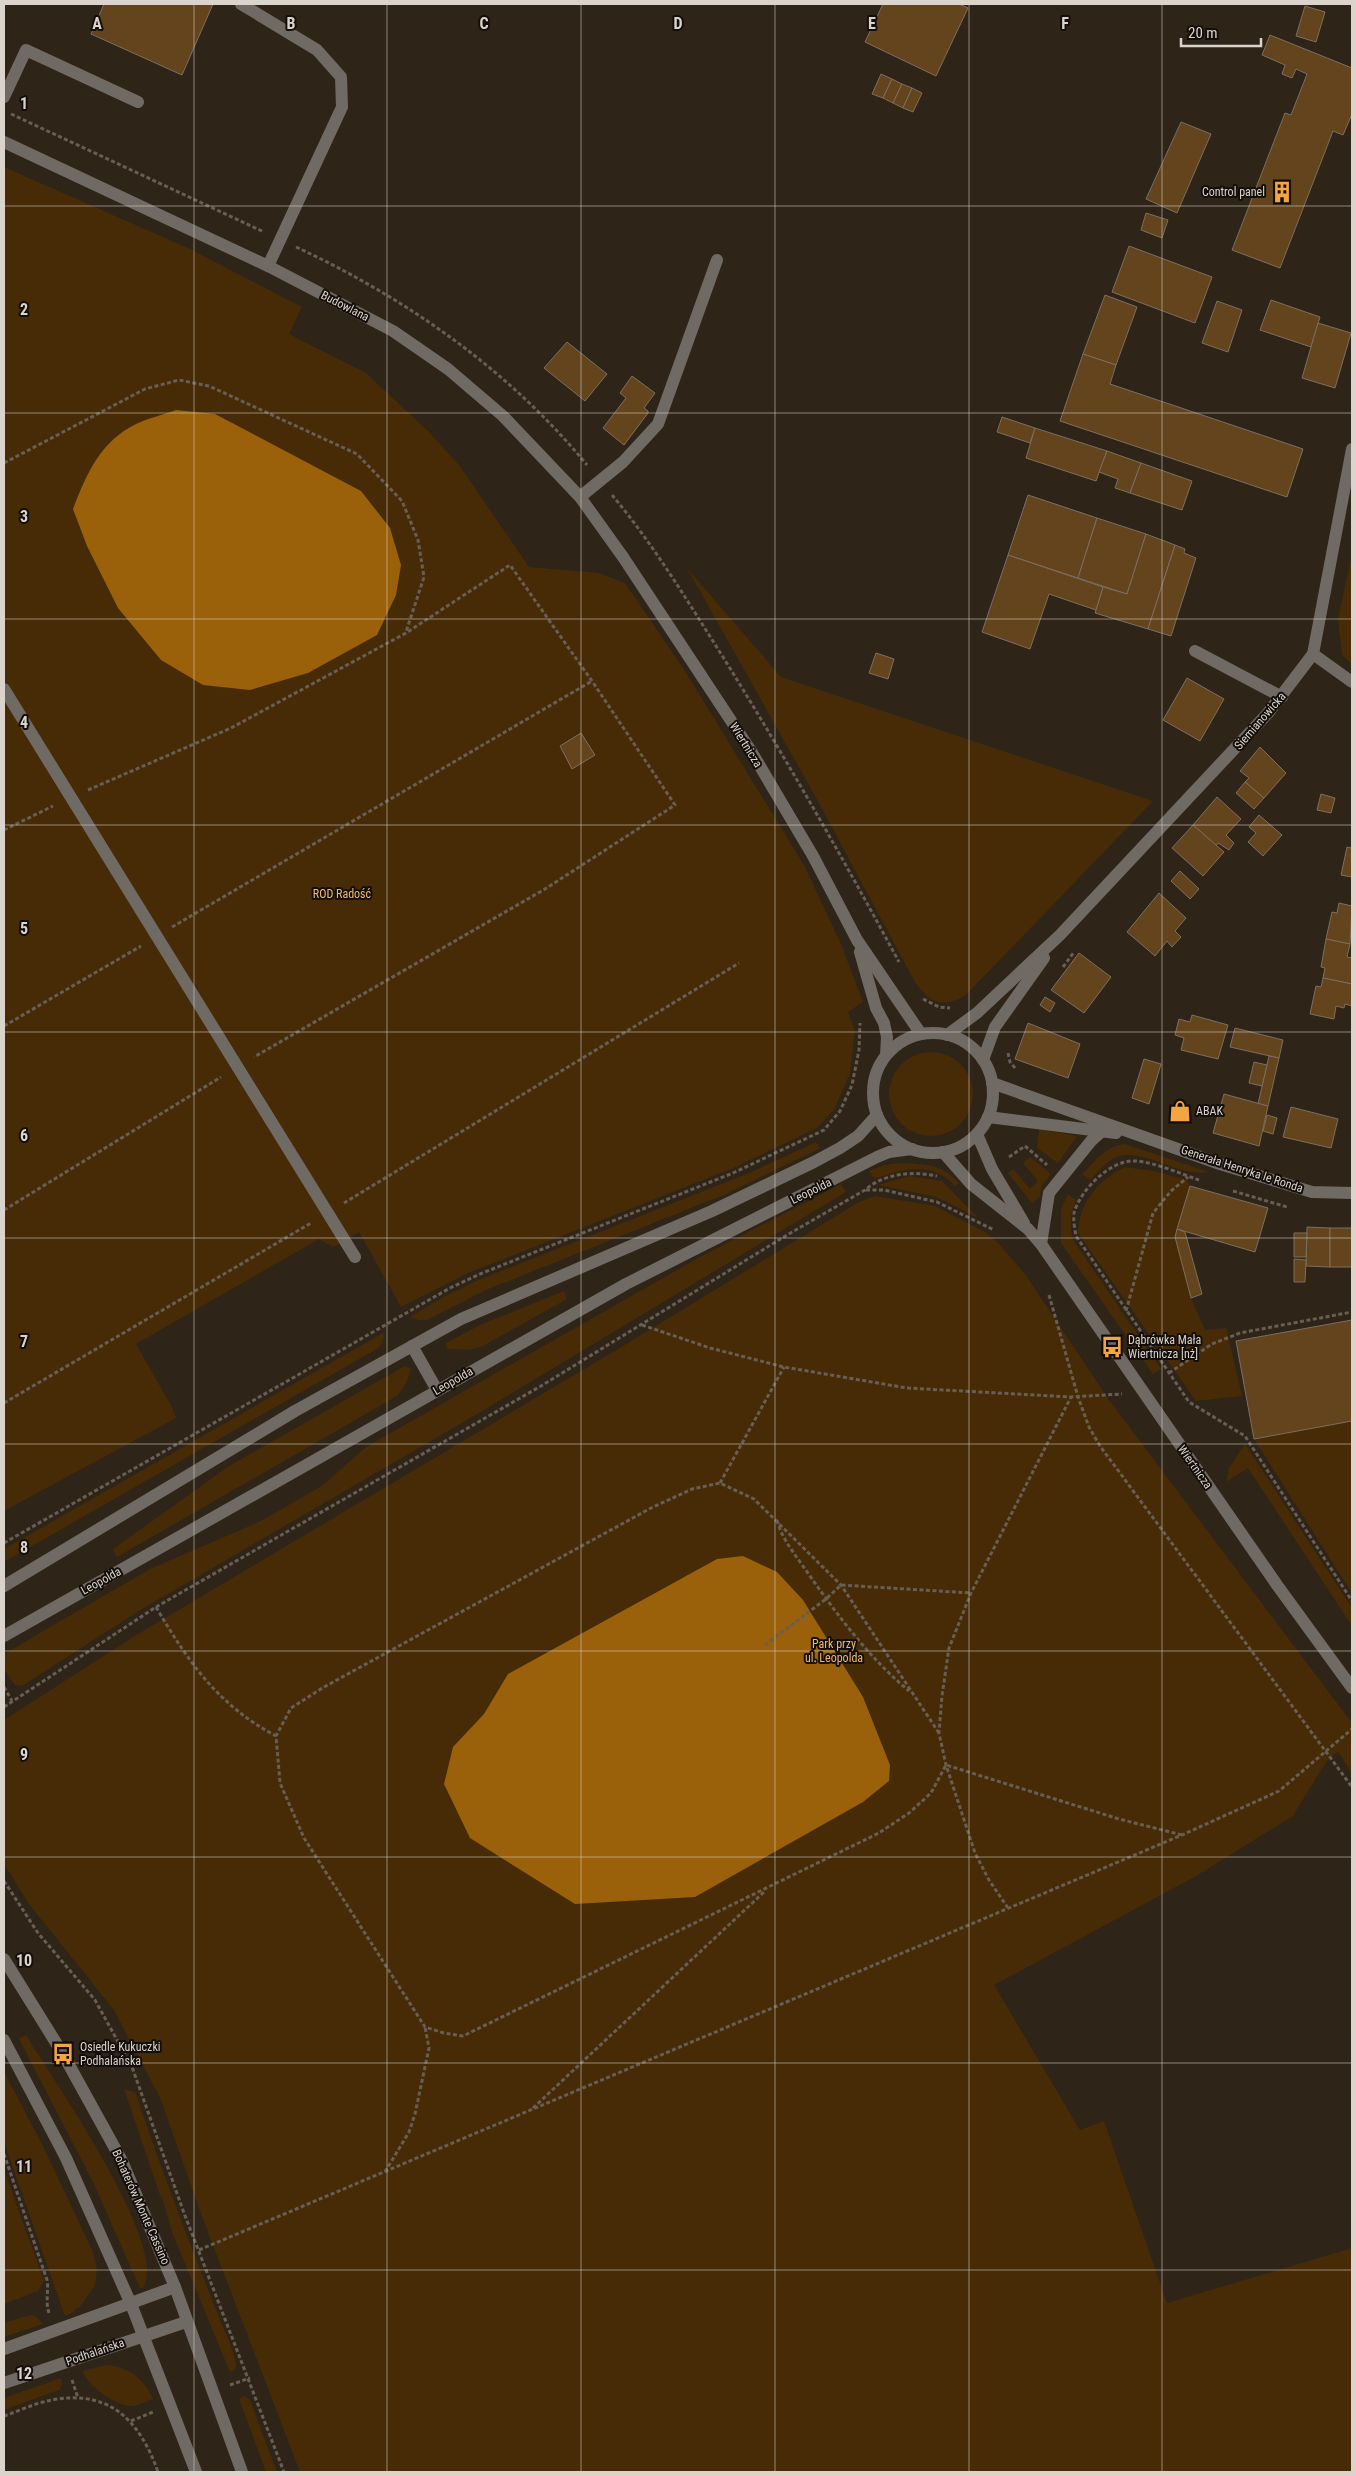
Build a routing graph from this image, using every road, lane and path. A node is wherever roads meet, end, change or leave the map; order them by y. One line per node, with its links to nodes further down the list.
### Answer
1 (241, 4): 6 (street)
2 (4, 97): 3 (street)
3 (138, 102)
4 (4, 110): 6 (path)
5 (4, 142): 8 (street, Budowlana)
6 (280, 240): 8 (street); 11 (path)
7 (717, 260): 11 (street)
8 (268, 266): 12 (street, Budowlana)
9 (1352, 449): 16 (street, Siemianowicka)
10 (4, 463): 14 (path)
11 (601, 481): 12 (street); 27 (path)
12 (580, 497): 13 (street, Budowlana)
13 (624, 557): 25 (street, Wiertnicza)
14 (406, 633): 17 (path); 21 (path)
15 (1195, 651): 20 (street)
16 (1313, 654): 18 (street); 20 (street, Siemianowicka)
17 (592, 680): 23 (path); 34 (path)
18 (1352, 682)
19 (4, 689): 21 (street)
20 (1282, 697): 24 (street, Siemianowicka)
21 (72, 797): 22 (path); 23 (street)
22 (4, 830)
23 (158, 936): 29 (path); 34 (street)
24 (1060, 936): 31 (street, Siemianowicka); 33 (street, Siemianowicka)
25 (857, 940): 30 (street, Wiertnicza); 32 (street, Wiertnicza)
26 (739, 963): 50 (path)
27 (900, 965)
28 (861, 1025): 38 (path)
29 (4, 1026)
30 (921, 1034): 31 (street); 32 (street)
31 (947, 1035): 33 (street)
32 (886, 1055): 36 (street)
33 (983, 1060): 35 (street)
34 (238, 1066): 49 (path); 50 (street)
35 (992, 1083): 37 (street); 41 (street, Generała Henryka le Ronda)
36 (877, 1115): 42 (street); 59 (street, Leopolda)
37 (988, 1117): 39 (street, Generała Henryka le Ronda); 40 (street)
38 (828, 1127)
39 (1102, 1132): 41 (street, Generała Henryka le Ronda); 53 (street)
40 (977, 1134): 43 (street); 51 (street, Wiertnicza)
41 (1134, 1134): 47 (street, Generała Henryka le Ronda)
42 (912, 1149): 43 (street); 62 (street, Leopolda)
43 (943, 1152): 51 (street, Wiertnicza)
44 (1188, 1177): 45 (path); 56 (path); 56 (path)
45 (1205, 1182)
46 (1230, 1190): 48 (path)
47 (1352, 1193)
48 (1296, 1208)
49 (4, 1210)
50 (328, 1213): 54 (street); 66 (path)
51 (1028, 1229): 53 (street, Wiertnicza)
52 (999, 1232): 58 (path)
53 (1041, 1244): 78 (street, Wiertnicza)
54 (355, 1256)
55 (1046, 1289): 65 (path)
56 (1126, 1312): 61 (path)
57 (1352, 1312): 61 (path)
58 (641, 1325): 60 (path); 74 (path)
59 (412, 1346): 62 (street); 70 (street, Leopolda)
60 (784, 1367): 64 (path); 67 (path)
61 (1169, 1373): 73 (path)
62 (438, 1390): 75 (street, Leopolda)
63 (1123, 1394): 65 (path)
64 (1071, 1397): 65 (path); 71 (path)
65 (1078, 1397): 85 (path)
66 (4, 1403)
67 (720, 1483): 68 (path); 84 (path)
68 (776, 1519): 69 (path); 72 (path)
69 (841, 1585): 71 (path); 72 (path); 79 (path)
70 (4, 1586)
71 (971, 1593): 83 (path)
72 (826, 1600): 76 (path); 79 (path)
73 (1352, 1601)
74 (156, 1608): 80 (path); 84 (path)
75 (4, 1636)
76 (765, 1644)
77 (4, 1687): 80 (path)
78 (1352, 1688)
79 (913, 1695): 83 (path)
80 (12, 1701): 81 (path)
81 (4, 1707)
82 (1352, 1729): 85 (path)
83 (939, 1733): 86 (path)
84 (276, 1736): 93 (path)
85 (1325, 1750): 87 (path); 88 (path)
86 (946, 1765): 88 (path); 90 (path); 91 (path)
87 (1352, 1787)
88 (1182, 1835): 91 (path)
89 (4, 1881): 98 (path)
90 (766, 1890): 93 (path); 95 (path)
91 (1008, 1908): 95 (path)
92 (4, 1959): 99 (street, Bohaterów Monte Cassino)
93 (426, 2027): 97 (path)
94 (4, 2040): 100 (street)
95 (530, 2110): 97 (path)
96 (4, 2154): 101 (path)
97 (384, 2173): 98 (path)
98 (199, 2250): 106 (path)
99 (175, 2287): 100 (street); 102 (street, Bohaterów Monte Cassino)
100 (131, 2304): 103 (street); 104 (street)
101 (51, 2321)
102 (186, 2322): 103 (street, Podhalańska); 115 (street, Bohaterów Monte Cassino)
103 (143, 2335): 107 (street, Podhalańska); 114 (street)
104 (4, 2349)
105 (70, 2375): 109 (path)
106 (250, 2378): 108 (path); 116 (path)
107 (4, 2383)
108 (233, 2384)
109 (78, 2398): 111 (path); 112 (path)
110 (159, 2410): 112 (path)
111 (4, 2416)
112 (131, 2421): 113 (path)
113 (158, 2472)
114 (196, 2472)
115 (242, 2472)
116 (284, 2472)

